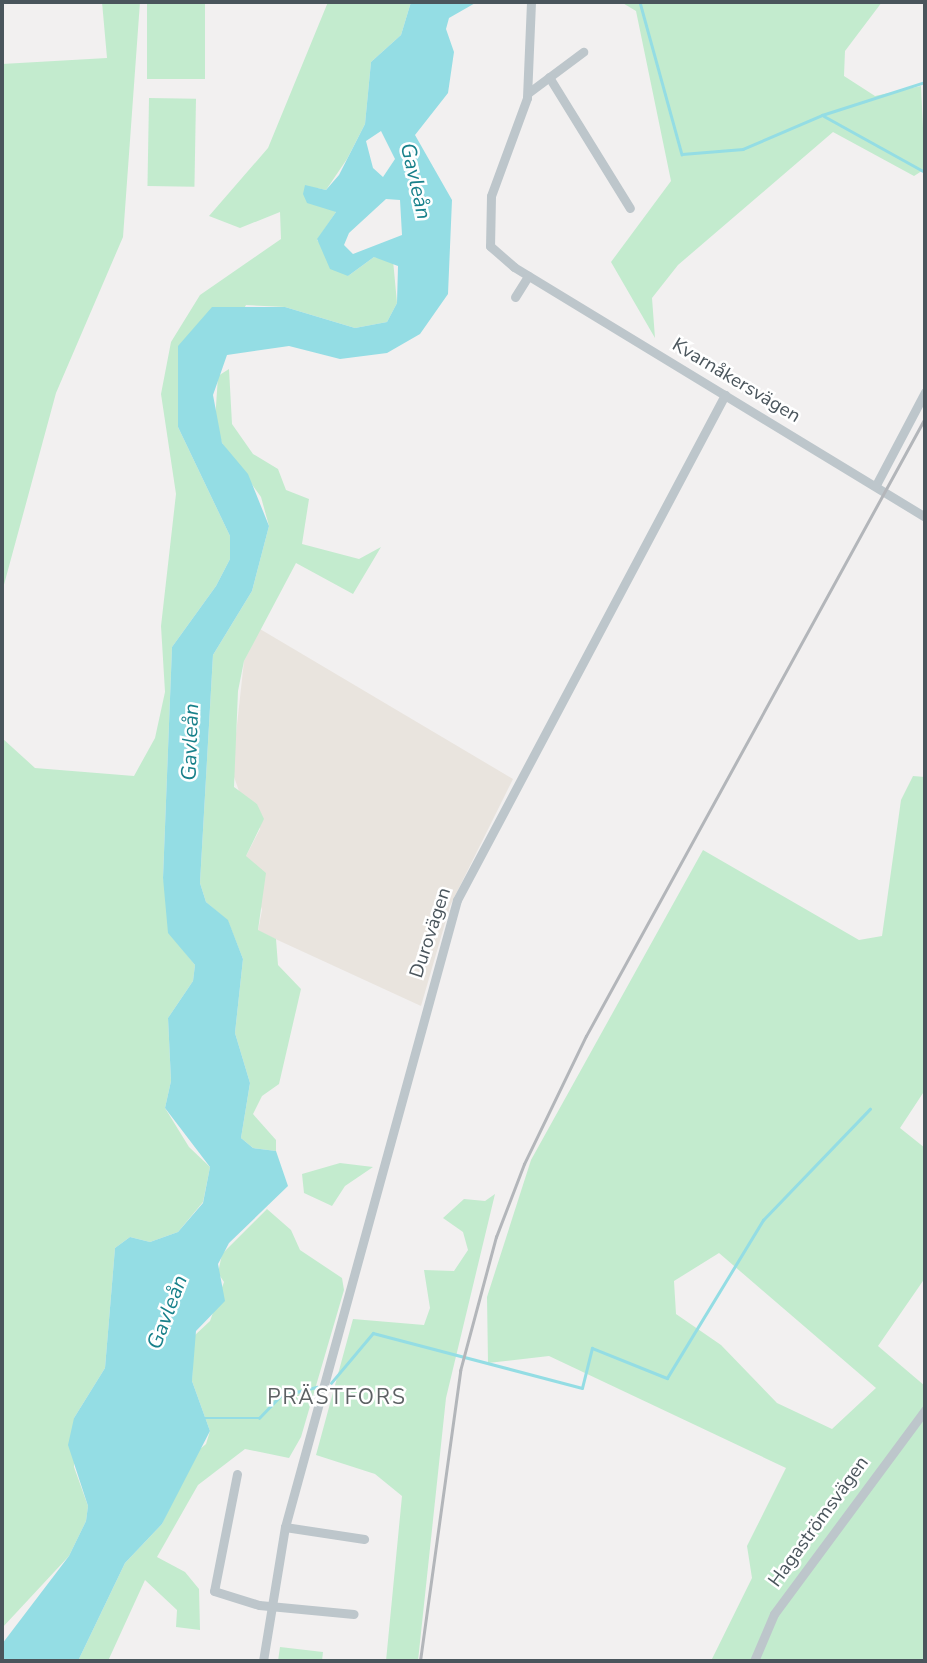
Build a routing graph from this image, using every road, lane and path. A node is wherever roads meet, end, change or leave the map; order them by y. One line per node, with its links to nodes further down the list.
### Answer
1 (531, 2): 4 (street, Kvarnåkersvägen)
2 (583, 52): 3 (street)
3 (548, 77): 4 (street); 5 (street)
4 (528, 93): 6 (street, Kvarnåkersvägen)
5 (630, 208)
6 (528, 276): 7 (street); 9 (street, Kvarnåkersvägen)
7 (515, 297)
8 (925, 392): 10 (street)
9 (725, 395): 10 (street, Kvarnåkersvägen); 14 (street, Durovägen)
10 (876, 485): 11 (street, Kvarnåkersvägen)
11 (925, 517)
12 (925, 1410): 19 (street, Hagaströmsvägen)
13 (237, 1474): 16 (street)
14 (285, 1527): 15 (street); 16 (street, Durovägen)
15 (363, 1539)
16 (269, 1606): 17 (street); 18 (street, Durovägen)
17 (354, 1614)
18 (263, 1661)
19 (754, 1661)

